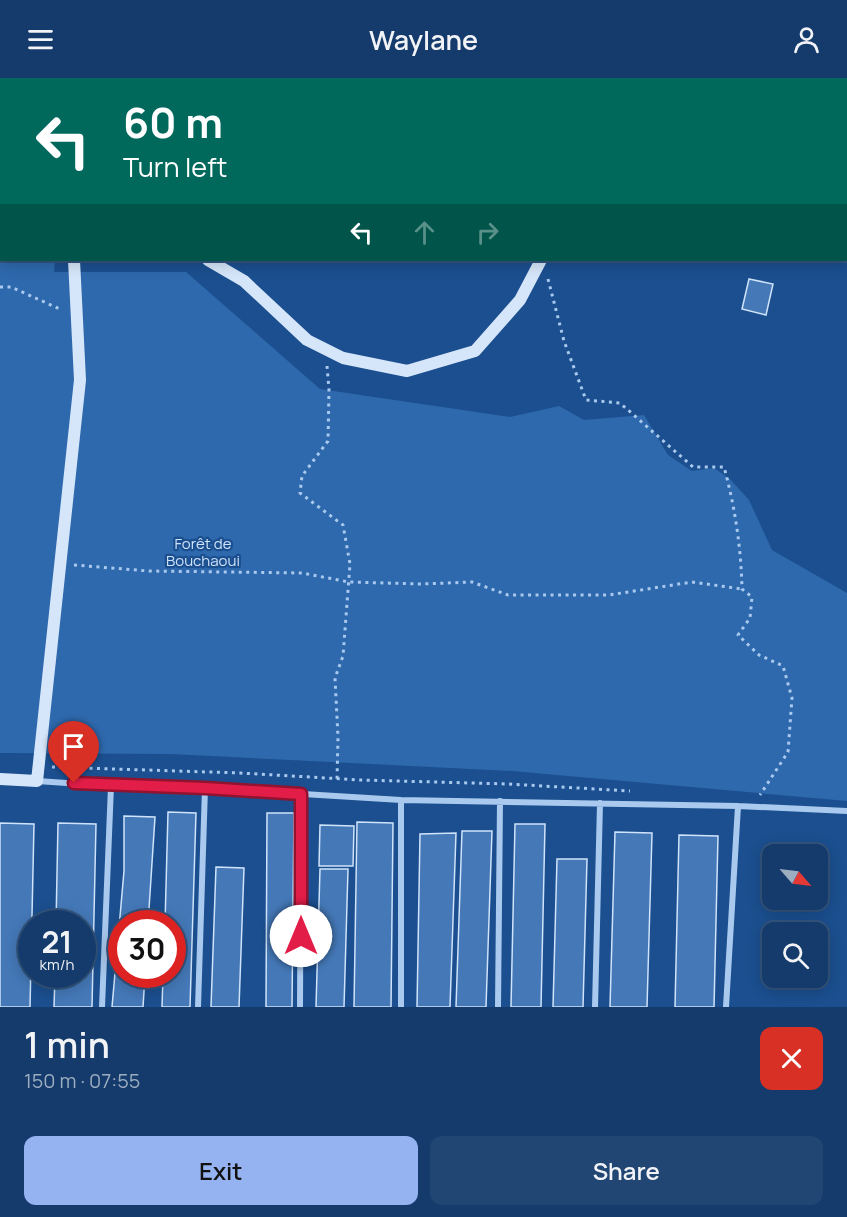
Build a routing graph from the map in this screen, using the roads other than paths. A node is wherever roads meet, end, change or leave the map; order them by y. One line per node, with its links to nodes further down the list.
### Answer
1 (74, 261): 5 (street)
2 (210, 261): 3 (street)
3 (543, 265)
4 (0, 779): 5 (street)
5 (37, 781): 6 (street)
6 (111, 786): 7 (street); 14 (street)
7 (205, 788): 8 (street); 15 (street)
8 (301, 794): 9 (street); 16 (street)
9 (401, 800): 10 (street); 17 (street)
10 (501, 801): 11 (street); 18 (street)
11 (600, 803): 12 (street); 19 (street)
12 (738, 806): 13 (street); 20 (street)
13 (847, 811)
14 (102, 1007)
15 (198, 1007)
16 (300, 1007)
17 (401, 1007)
18 (498, 1007)
19 (595, 1007)
20 (726, 1007)

